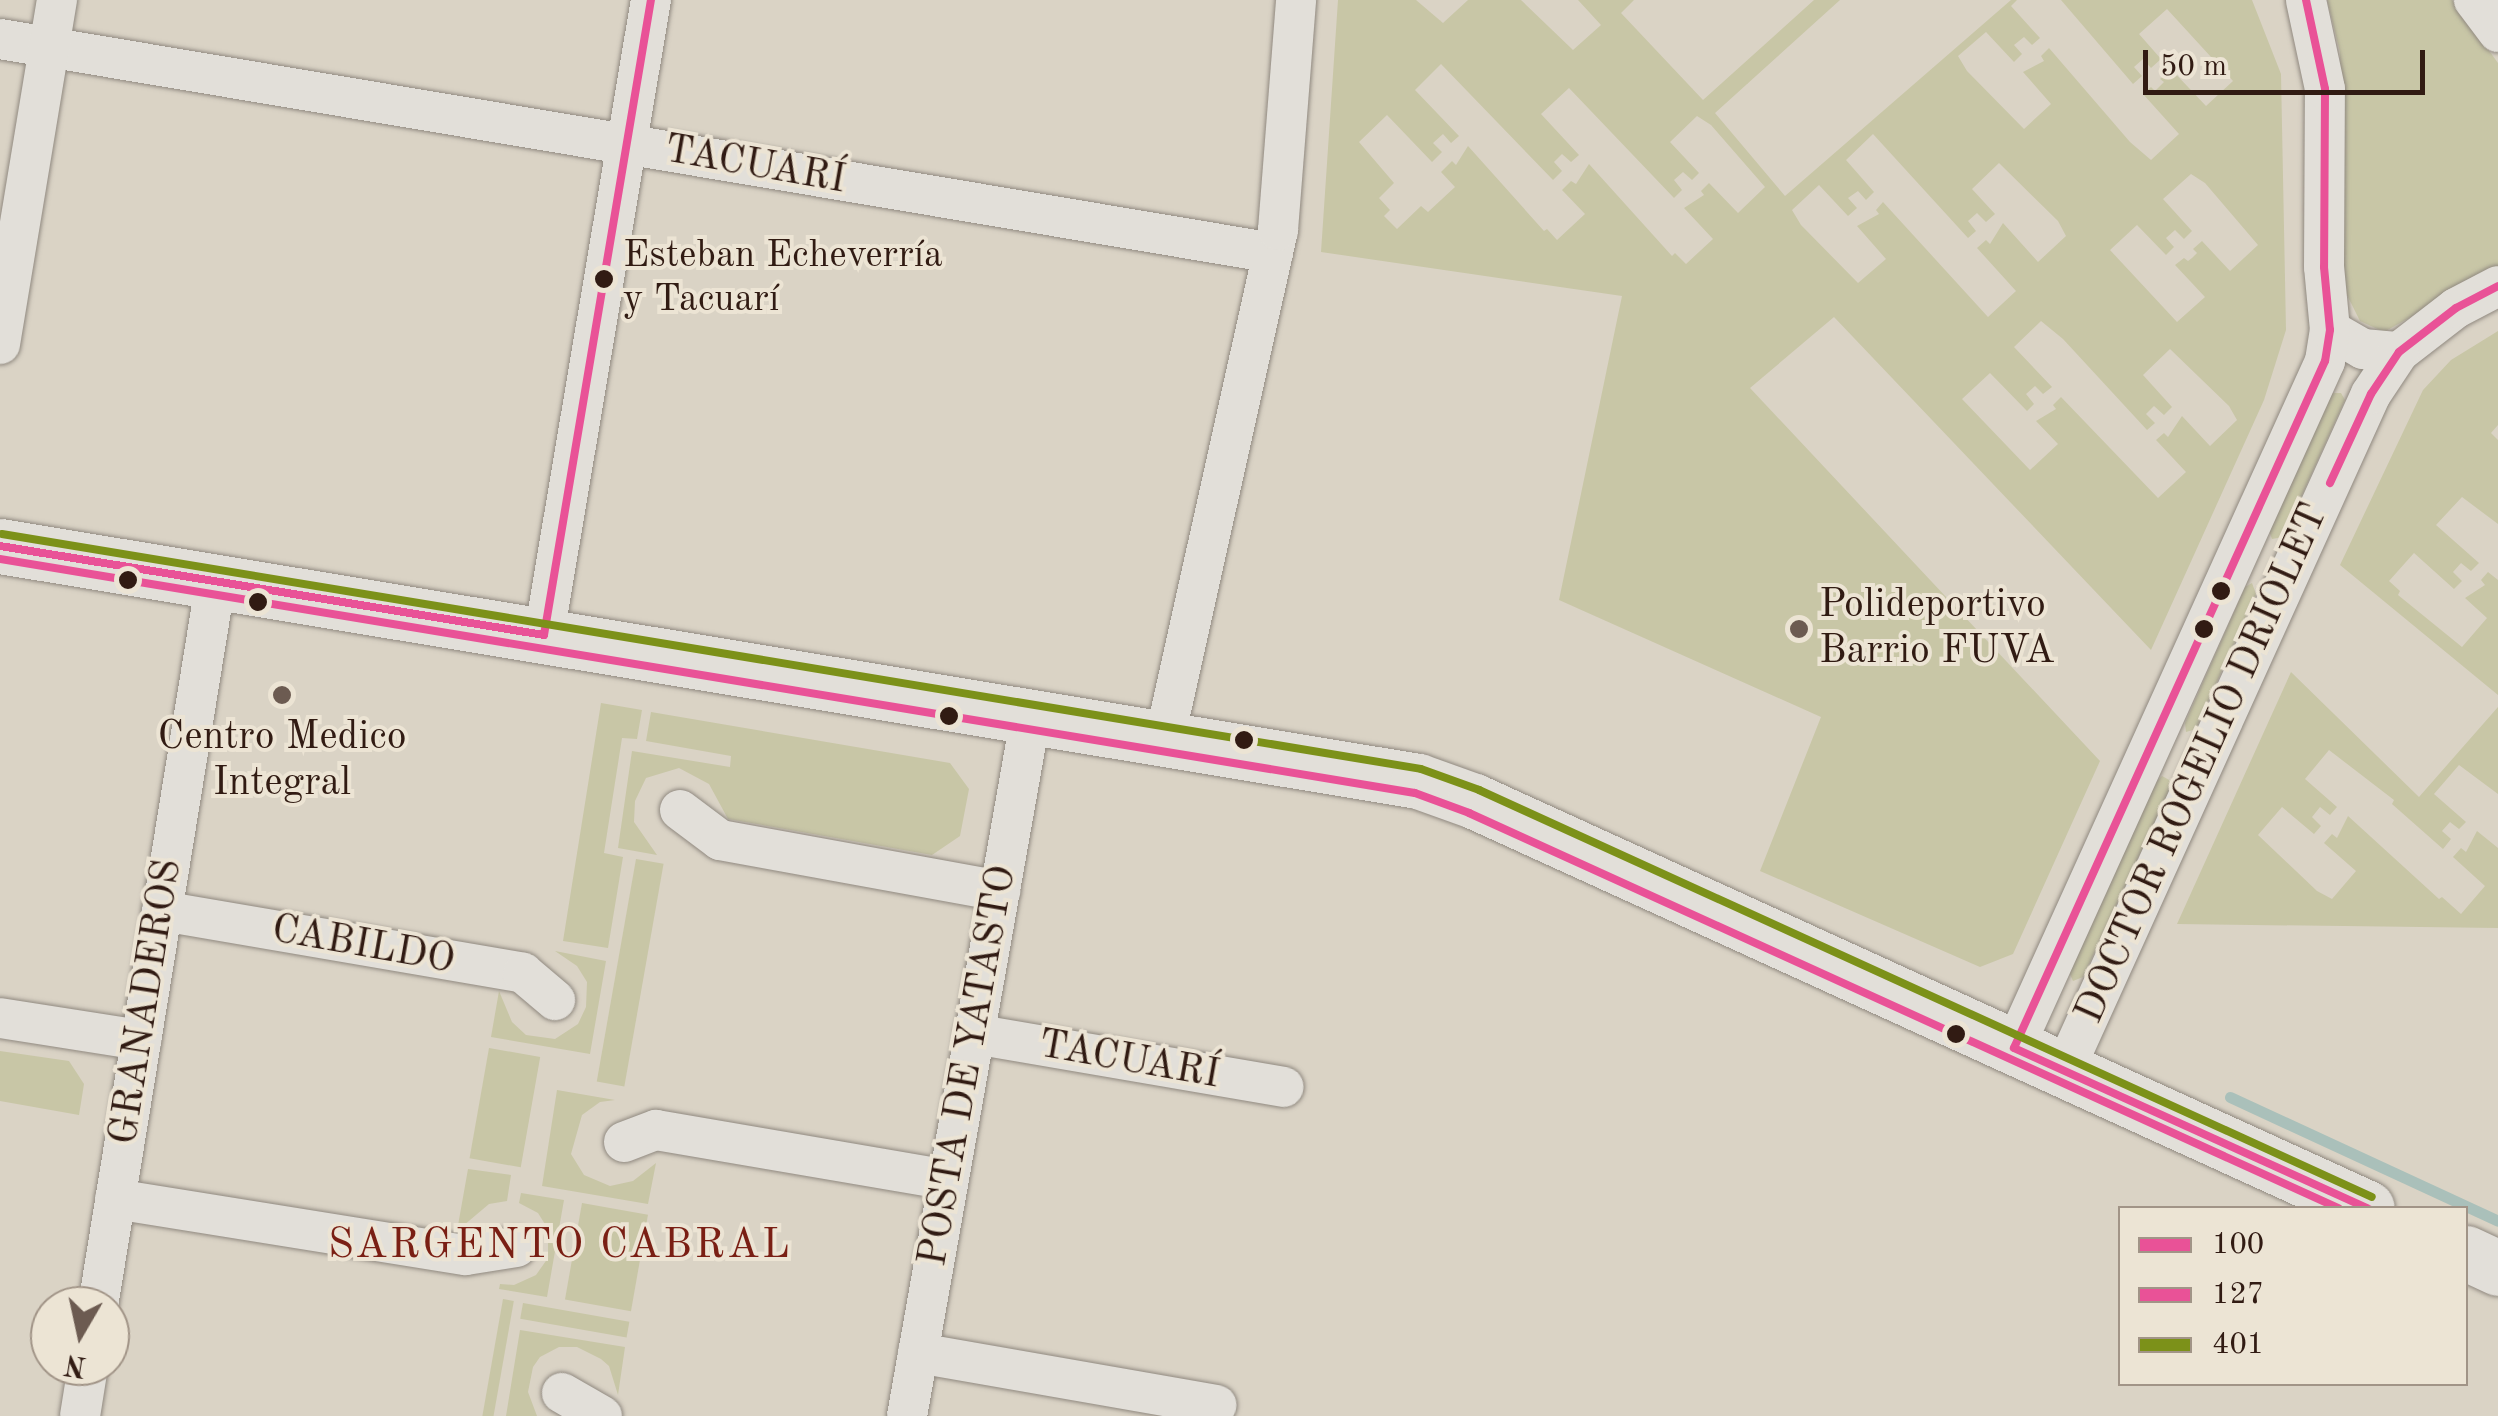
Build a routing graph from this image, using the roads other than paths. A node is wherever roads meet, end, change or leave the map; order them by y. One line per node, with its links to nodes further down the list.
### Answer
1 (57, 0): 8 (street)
2 (651, 0): 9 (street)
3 (1296, 0): 10 (street)
4 (2306, 0): 12 (street, DOCTOR ROGELIO DRIOLET)
5 (2474, 0): 6 (street)
6 (2498, 32)
7 (0, 39): 8 (street, TACUARÍ)
8 (49, 48): 9 (street, TACUARÍ); 13 (street)
9 (626, 144): 10 (street, TACUARÍ); 17 (street)
10 (1273, 253): 19 (street)
11 (2498, 286): 14 (street)
12 (2330, 330): 14 (street); 20 (street, DOCTOR ROGELIO DRIOLET)
13 (0, 344)
14 (2398, 352): 21 (street, DOCTOR ROGELIO DRIOLET)
15 (0, 546): 16 (main road)
16 (216, 580): 17 (main road); 24 (street, GRANADEROS)
17 (544, 635): 18 (main road)
18 (1031, 715): 19 (main road); 23 (street, POSTA DE YATASTO)
19 (1165, 736): 29 (main road)
20 (2151, 746): 21 (street); 29 (street, DOCTOR ROGELIO DRIOLET)
21 (2201, 767): 30 (street, DOCTOR ROGELIO DRIOLET)
22 (680, 810): 23 (street)
23 (1000, 891): 27 (street, POSTA DE YATASTO)
24 (162, 911): 25 (street, CABILDO); 28 (street, GRANADEROS)
25 (555, 1000)
26 (0, 1018): 28 (street)
27 (974, 1034): 31 (street, TACUARÍ); 33 (street, POSTA DE YATASTO)
28 (141, 1040): 34 (street, GRANADEROS)
29 (2014, 1048): 30 (main road)
30 (2064, 1071): 35 (main road)
31 (1284, 1087)
32 (624, 1142): 33 (street)
33 (948, 1180): 40 (street, POSTA DE YATASTO)
34 (116, 1199): 36 (street); 39 (street, GRANADEROS)
35 (2363, 1206)
36 (516, 1247)
37 (2468, 1254): 38 (main road)
38 (2498, 1268)
39 (101, 1286)
40 (918, 1353): 43 (street); 46 (street, POSTA DE YATASTO)
41 (85, 1386): 44 (street)
42 (562, 1392): 45 (street)
43 (1217, 1405)
44 (80, 1416)
45 (602, 1416)
46 (907, 1416)

